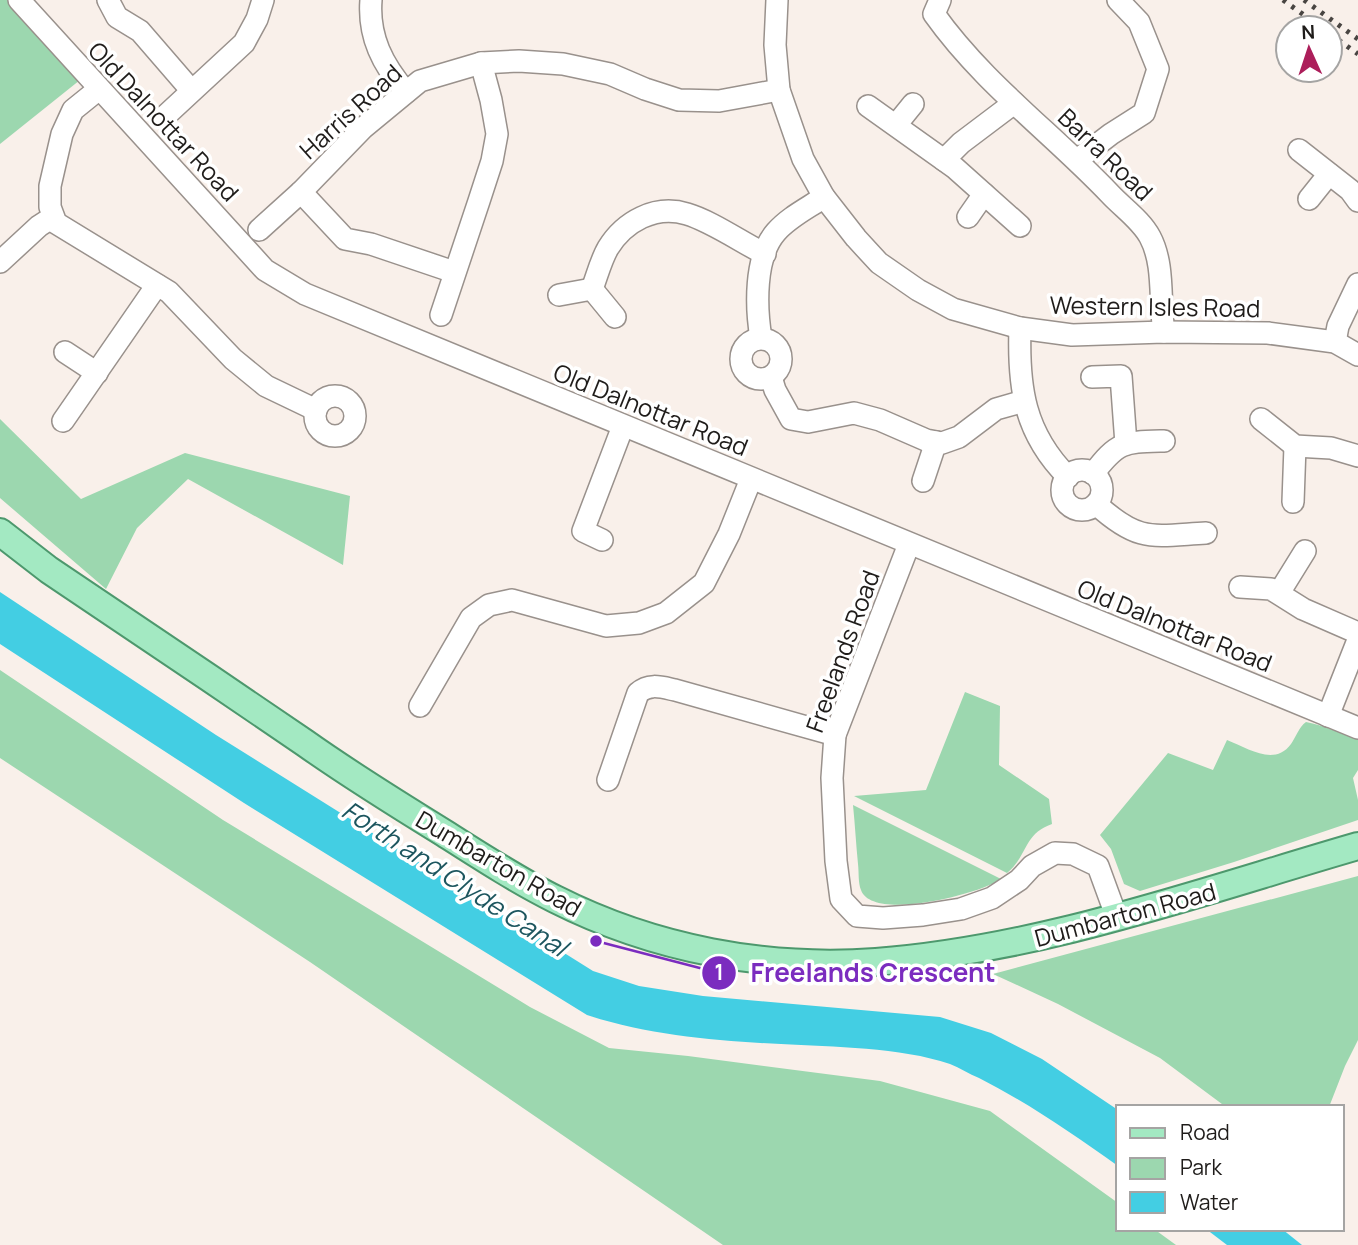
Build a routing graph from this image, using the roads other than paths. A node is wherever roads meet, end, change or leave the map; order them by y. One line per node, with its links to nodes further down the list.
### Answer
1 (19, 0): 9 (street, Old Dalnottar Road)
2 (108, 0): 10 (street)
3 (263, 0): 10 (street)
4 (777, 0): 11 (street, Western Isles Road)
5 (940, 0): 13 (street, Barra Road)
6 (1118, 0): 20 (street)
7 (366, 1): 12 (street)
8 (481, 62): 11 (street, Harris Road); 12 (street, Harris Road); 33 (street)
9 (99, 89): 27 (street); 53 (street, Old Dalnottar Road)
10 (191, 90): 16 (street)
11 (779, 90): 24 (street, Western Isles Road)
12 (406, 92): 22 (street, Harris Road)
13 (1014, 103): 19 (street); 20 (street, Barra Road)
14 (914, 104): 17 (street)
15 (868, 106): 17 (street)
16 (163, 118)
17 (896, 125): 19 (street)
18 (1299, 150): 21 (street)
19 (944, 160): 23 (street)
20 (1077, 160): 41 (street, Barra Road)
21 (1329, 174): 25 (street); 26 (street)
22 (301, 192): 30 (street, Harris Road); 33 (street)
23 (984, 194): 28 (street); 29 (street)
24 (824, 197): 31 (street); 40 (street, Western Isles Road)
25 (1309, 199)
26 (1358, 201)
27 (54, 217): 32 (street); 35 (street)
28 (968, 218)
29 (1020, 226)
30 (259, 230)
31 (765, 254): 36 (street); 42 (street)
32 (6, 266)
33 (454, 272): 38 (street)
34 (1358, 284): 43 (street)
35 (157, 285): 46 (street); 50 (street)
36 (592, 289): 37 (street); 39 (street)
37 (559, 295)
38 (441, 315)
39 (615, 317)
40 (1020, 328): 41 (street, Western Isles Road); 49 (street)
41 (1164, 332): 43 (street, Western Isles Road)
42 (761, 338): 47 (street); 47 (street)
43 (1335, 342): 45 (street, Western Isles Road)
44 (65, 352): 46 (street)
45 (1358, 355)
46 (97, 373): 52 (street)
47 (771, 377): 55 (street)
48 (1093, 377): 56 (street)
49 (1024, 401): 55 (street); 60 (street)
50 (316, 410)
51 (1261, 419): 57 (street)
52 (63, 421)
53 (623, 426): 61 (street, Old Dalnottar Road); 67 (street)
54 (1164, 440): 56 (street)
55 (936, 442): 62 (street)
56 (1126, 444): 59 (street)
57 (1295, 446): 58 (street); 63 (street)
58 (1358, 456)
59 (1093, 474): 60 (street); 64 (street)
60 (1068, 477): 64 (street)
61 (751, 479): 68 (street, Old Dalnottar Road); 74 (street)
62 (923, 481)
63 (1293, 502)
64 (1096, 504): 66 (street)
65 (0, 532): 80 (main road, Dumbarton Road)
66 (1206, 533)
67 (602, 540)
68 (909, 544): 75 (street, Old Dalnottar Road); 77 (street, Freelands Road)
69 (1305, 551): 71 (street)
70 (1240, 587): 71 (street)
71 (1279, 593): 72 (street)
72 (1358, 633)
73 (1358, 640): 75 (street)
74 (421, 706)
75 (1328, 716): 76 (street, Old Dalnottar Road)
76 (1358, 729)
77 (835, 734): 78 (street); 80 (street, Freelands Road)
78 (608, 780)
79 (1358, 846): 80 (main road, Dumbarton Road)
80 (1116, 918)

